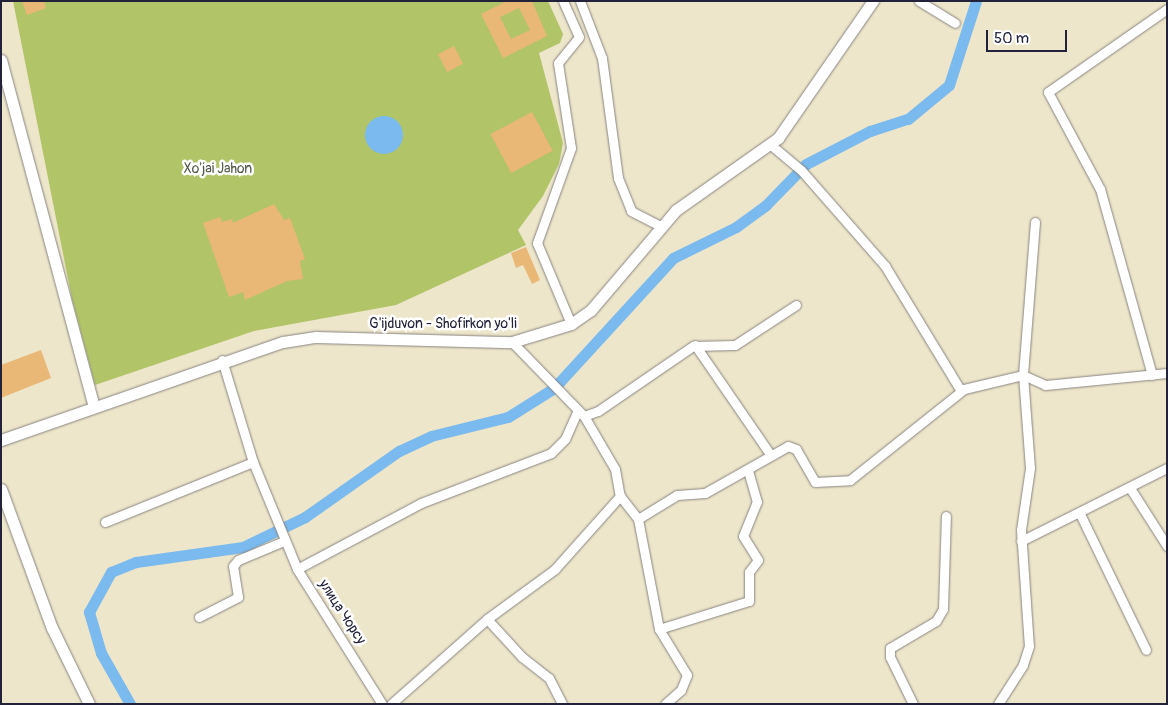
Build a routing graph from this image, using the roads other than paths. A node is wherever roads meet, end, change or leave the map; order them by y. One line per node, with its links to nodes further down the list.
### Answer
1 (563, 1): 12 (street)
2 (580, 1): 10 (street)
3 (873, 1): 8 (main road, G'ijduvon - Shofirkon yo'li)
4 (919, 1): 6 (street)
5 (1167, 8): 17 (street)
6 (955, 23)
7 (1, 60): 20 (main road)
8 (771, 146): 10 (main road, G'ijduvon - Shofirkon yo'li); 19 (street)
9 (1035, 222): 18 (street)
10 (660, 226): 12 (main road, G'ijduvon - Shofirkon yo'li)
11 (796, 305): 14 (street)
12 (572, 324): 13 (main road, G'ijduvon - Shofirkon yo'li)
13 (512, 342): 15 (main road, G'ijduvon - Shofirkon yo'li); 21 (street)
14 (695, 345): 21 (street); 23 (street)
15 (222, 360): 20 (main road, G'ijduvon - Shofirkon yo'li); 24 (street, улица Чорсу)
16 (1167, 373): 17 (street)
17 (1152, 374): 18 (street)
18 (1023, 375): 19 (street); 35 (street)
19 (961, 391): 23 (street)
20 (94, 406): 22 (main road, G'ijduvon - Shofirkon yo'li)
21 (581, 413): 29 (street); 37 (street)
22 (1, 440)
23 (770, 454): 26 (street)
24 (253, 462): 33 (street); 34 (street, улица Чорсу)
25 (1167, 468): 27 (street)
26 (748, 470): 32 (street); 40 (street)
27 (1130, 488): 30 (street); 36 (street)
28 (1, 489): 42 (main road)
29 (620, 496): 32 (street); 39 (street)
30 (1080, 514): 35 (street); 41 (street)
31 (946, 516): 47 (street)
32 (638, 519): 40 (street)
33 (105, 522)
34 (283, 538): 37 (street, улица Чорсу); 38 (street)
35 (1022, 542): 48 (street)
36 (1167, 546)
37 (297, 569): 43 (street, улица Чорсу)
38 (199, 617)
39 (487, 619): 44 (street); 45 (street)
40 (659, 629): 46 (street)
41 (1146, 650)
42 (89, 704)
43 (382, 704)
44 (391, 704)
45 (562, 704)
46 (665, 704)
47 (913, 704)
48 (998, 704)

